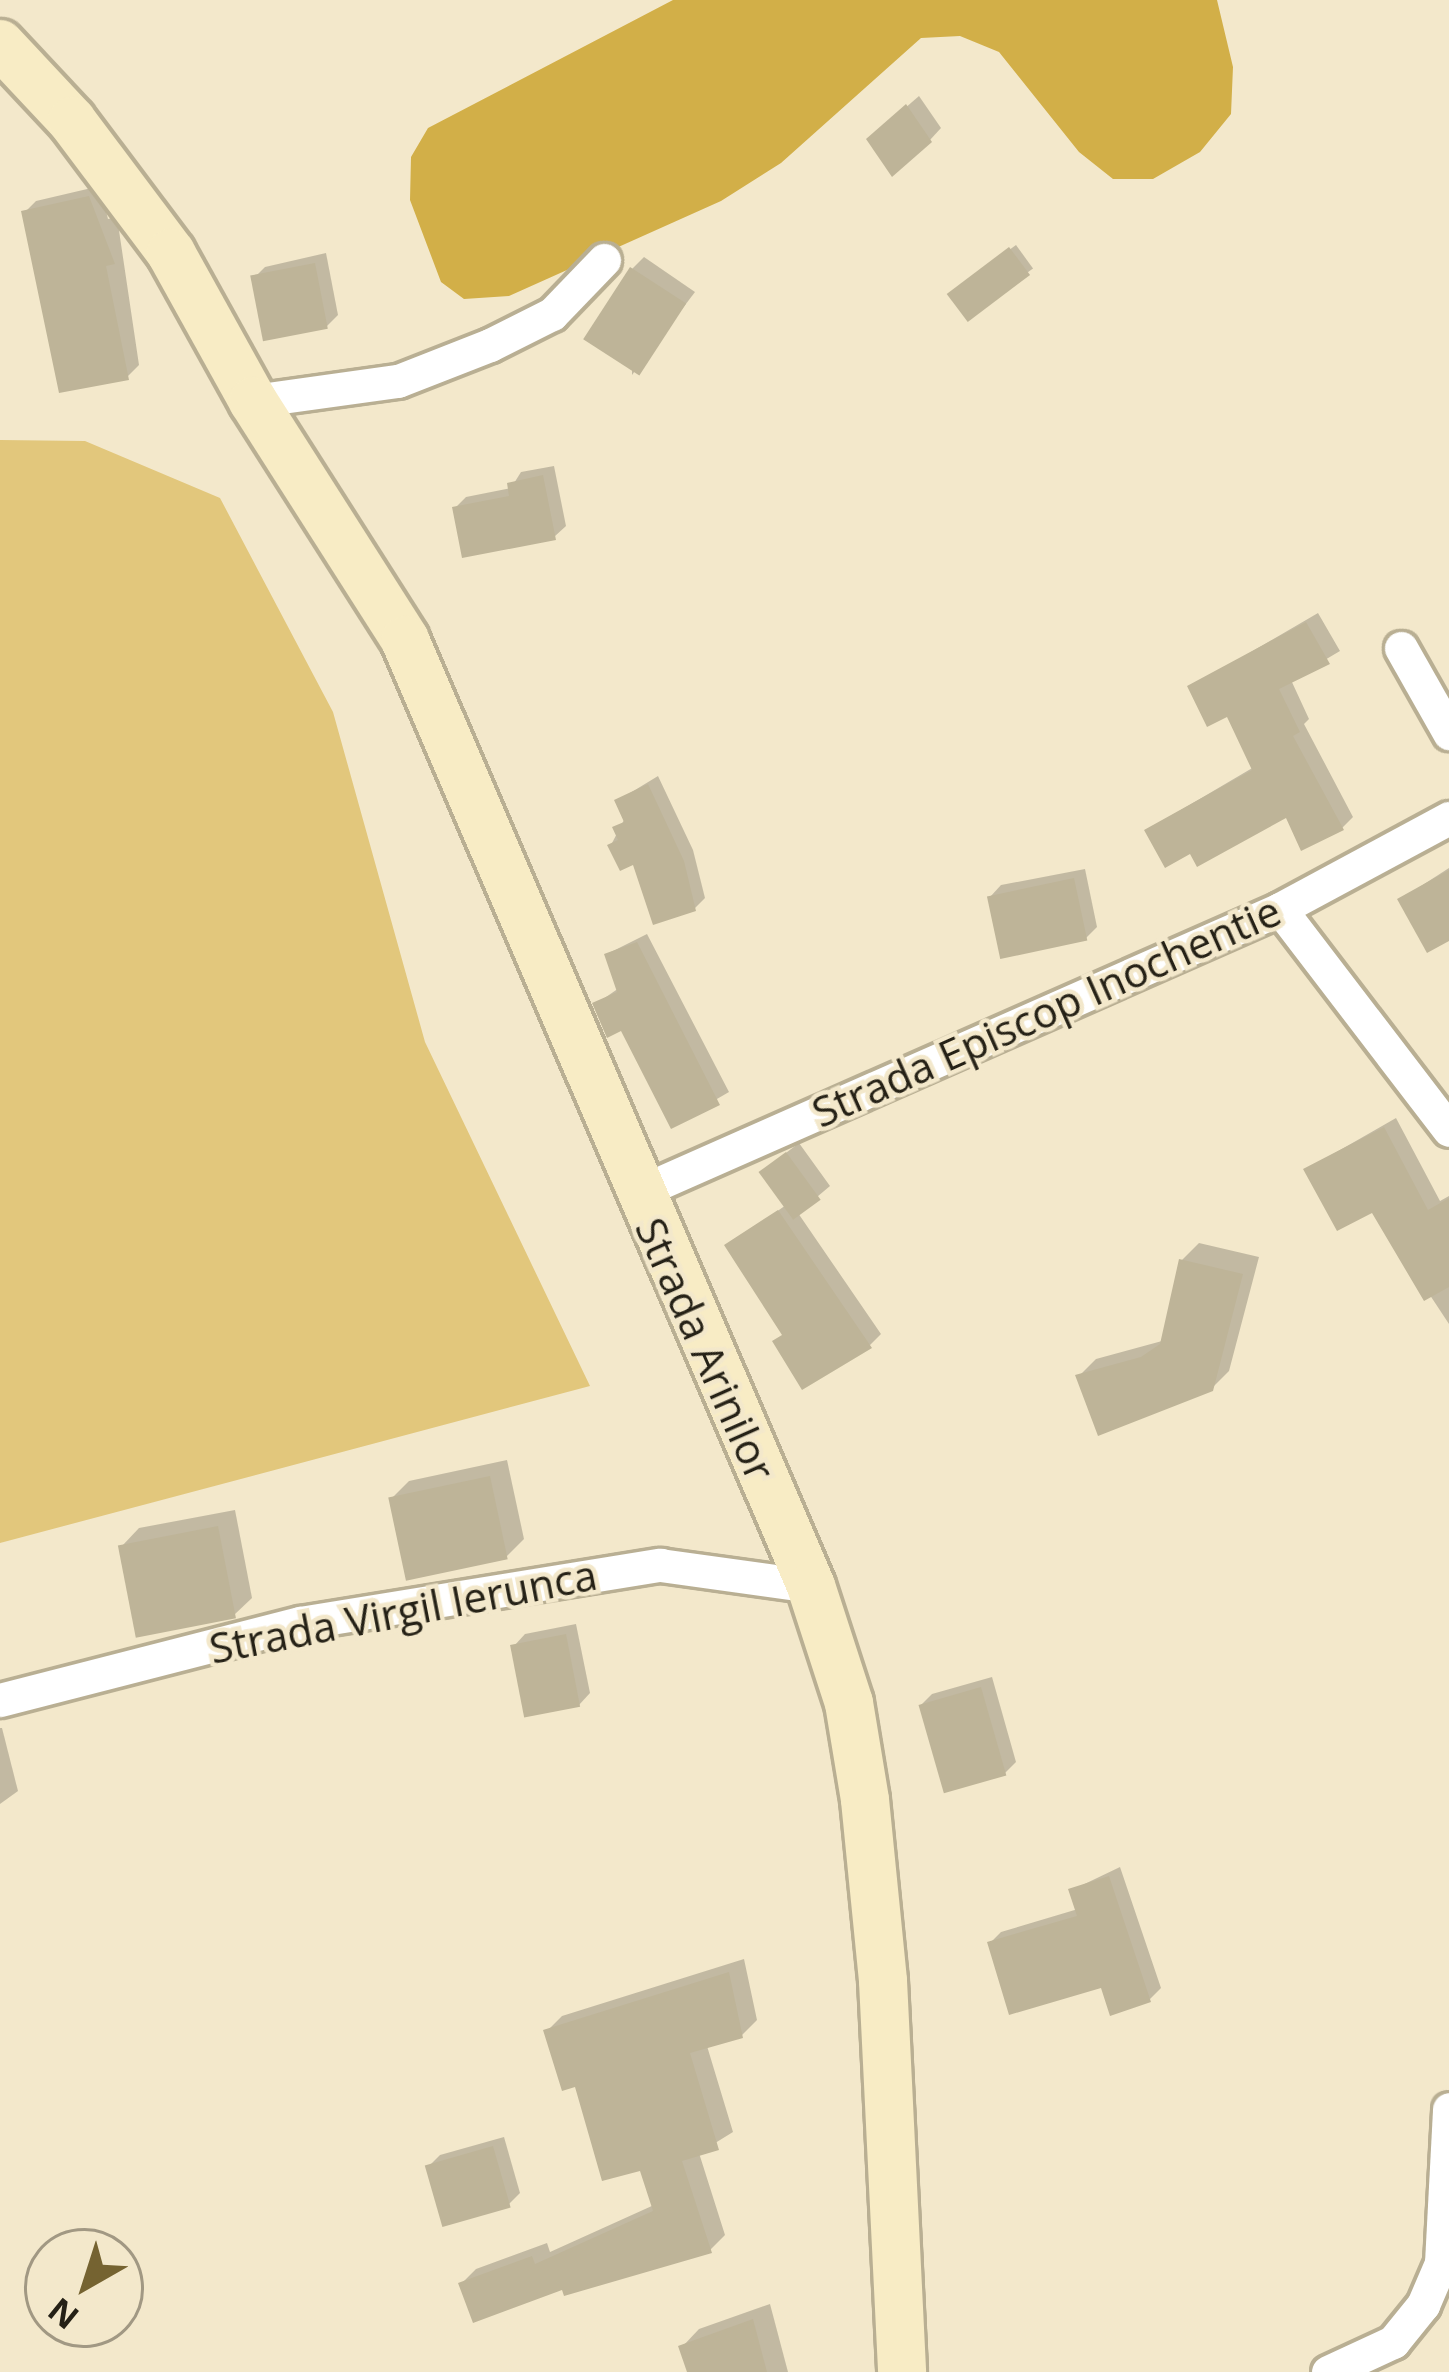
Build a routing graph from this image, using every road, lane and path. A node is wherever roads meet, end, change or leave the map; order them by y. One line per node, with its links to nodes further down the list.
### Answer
1 (0, 44): 3 (street, Strada Arinilor)
2 (604, 260): 3 (street)
3 (253, 401): 9 (street, Strada Arinilor)
4 (1401, 648): 5 (street)
5 (1449, 733)
6 (1449, 818): 7 (street, Strada Episcop Inochentie)
7 (1280, 909): 8 (street); 9 (street, Strada Episcop Inochentie)
8 (1449, 1130)
9 (638, 1193): 10 (street, Strada Arinilor)
10 (811, 1586): 11 (street, Strada Virgil Ierunca); 13 (street, Strada Arinilor)
11 (0, 1700)
12 (1449, 2109): 14 (street)
13 (902, 2372)
14 (1328, 2372)

